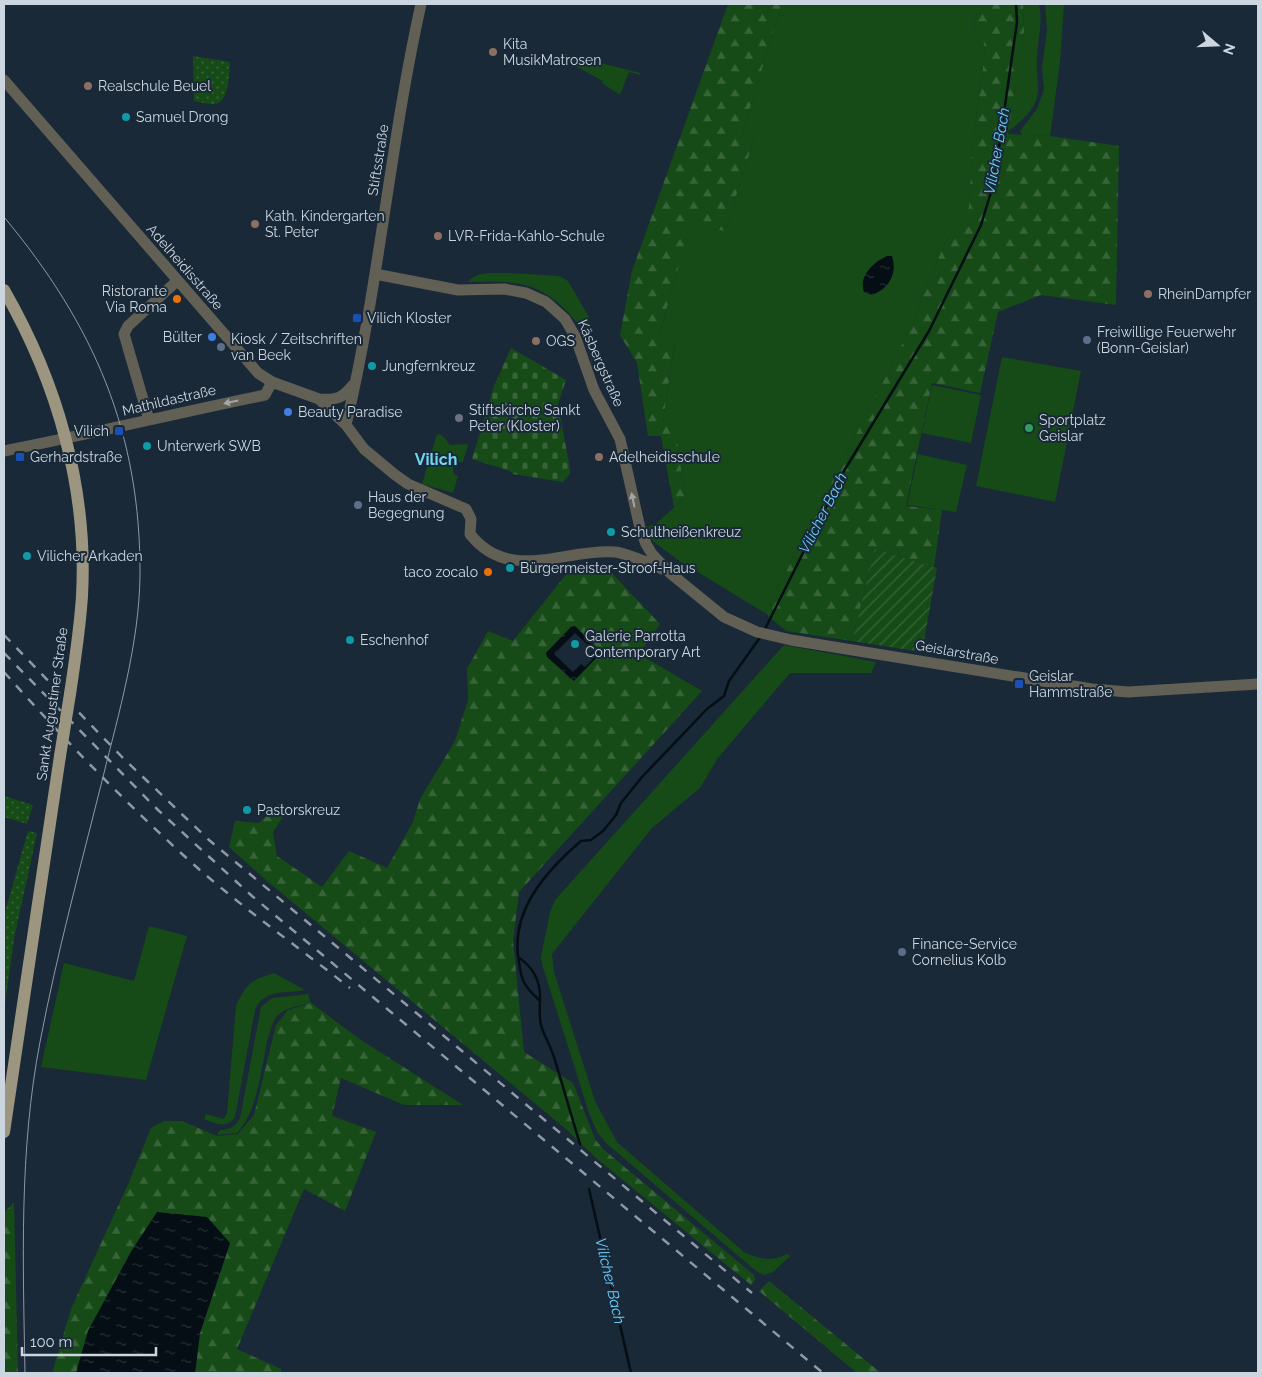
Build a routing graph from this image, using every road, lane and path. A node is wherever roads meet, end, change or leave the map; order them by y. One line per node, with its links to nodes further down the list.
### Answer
1 (421, 4): 3 (street, Stiftsstraße)
2 (4, 80): 4 (street, Adelheidisstraße)
3 (376, 274): 6 (street, Stiftsstraße); 13 (street, Käsbergstraße, one-way to 3)
4 (177, 281): 7 (street, Adelheidisstraße); 9 (street)
5 (4, 290): 11 (main road, Sankt Augustiner Straße)
6 (357, 380): 8 (street); 10 (street, Stiftsstraße)
7 (272, 382): 8 (street, Adelheidisstraße); 9 (street, Mathildastraße, one-way to 9)
8 (319, 399): 10 (street, Adelheidisstraße)
9 (149, 420): 11 (street, Mathildastraße)
10 (346, 425): 13 (street, Adelheidisstraße)
11 (66, 439): 12 (street); 15 (main road, Sankt Augustiner Straße, bridge)
12 (4, 451)
13 (670, 574): 14 (street, Geislarstraße)
14 (1258, 684)
15 (4, 1132)

